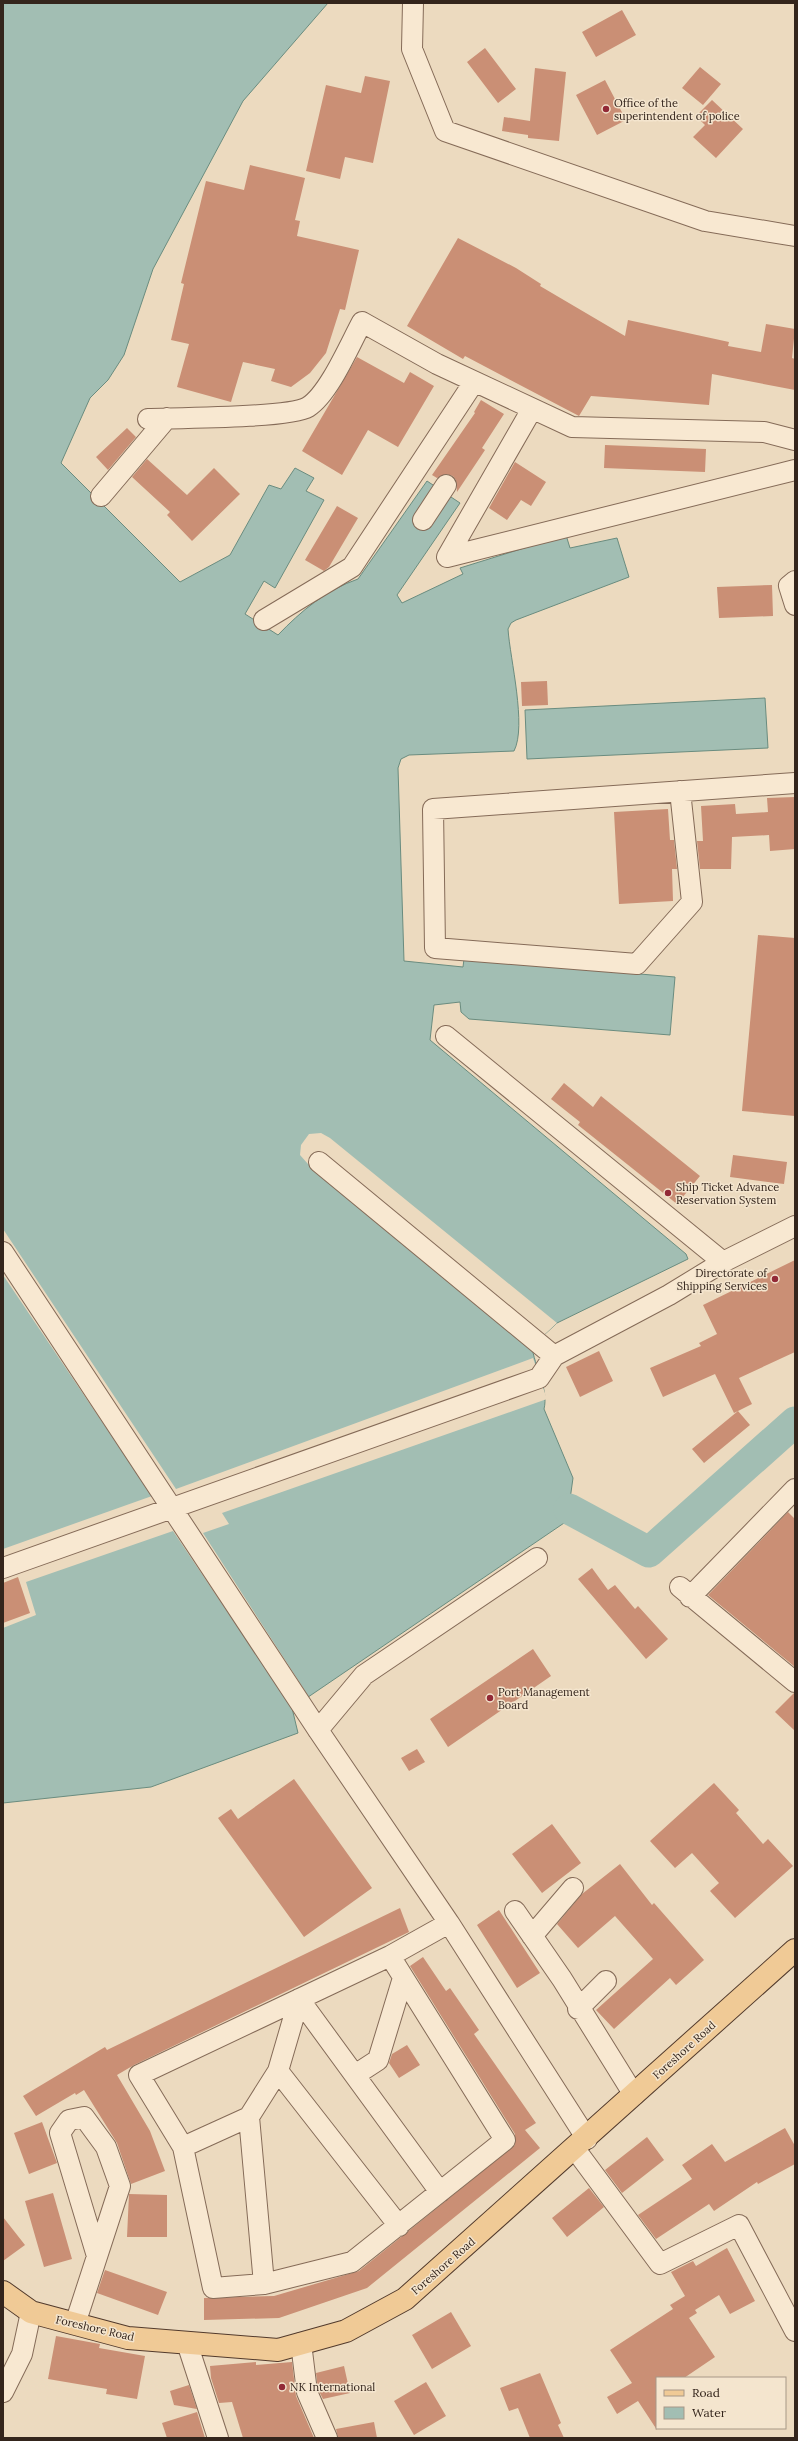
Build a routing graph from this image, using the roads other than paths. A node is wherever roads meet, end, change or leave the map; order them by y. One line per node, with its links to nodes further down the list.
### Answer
1 (413, 3): 2 (street)
2 (795, 236)
3 (474, 382): 4 (street); 8 (street); 12 (street)
4 (532, 409): 5 (street); 6 (street)
5 (795, 440)
6 (795, 470)
7 (446, 485): 9 (street)
8 (101, 496)
9 (423, 520)
10 (795, 581): 11 (street)
11 (795, 605)
12 (264, 620)
13 (795, 783): 14 (street)
14 (680, 791): 14 (street)
15 (446, 1036): 19 (street)
16 (319, 1162): 20 (street)
17 (795, 1226): 19 (street)
18 (3, 1252): 22 (street)
19 (723, 1262): 20 (street)
20 (554, 1356): 22 (street)
21 (793, 1494): 25 (street)
22 (173, 1509): 24 (street); 26 (street)
23 (537, 1558): 26 (street)
24 (3, 1568)
25 (795, 1681)
26 (318, 1730): 29 (street)
27 (573, 1888): 30 (street)
28 (515, 1911): 30 (street)
29 (449, 1923): 32 (street); 41 (street)
30 (532, 1936): 36 (street)
31 (795, 1950): 39 (main road, Foreshore Road)
32 (390, 1956): 33 (street); 35 (street)
33 (403, 1978): 38 (street); 43 (street)
34 (606, 1981): 36 (street)
35 (299, 1999): 37 (street); 38 (street); 42 (street)
36 (578, 2009): 39 (street)
37 (278, 2070): 40 (street); 44 (street)
38 (355, 2075): 43 (street)
39 (634, 2095): 41 (main road, Foreshore Road)
40 (250, 2117): 42 (street); 46 (street)
41 (581, 2144): 50 (street); 52 (main road, Foreshore Road)
42 (183, 2147): 46 (street)
43 (440, 2192): 44 (street)
44 (399, 2226): 46 (street)
45 (97, 2256): 45 (street); 49 (street)
46 (264, 2284)
47 (3, 2292): 48 (main road, Foreshore Road)
48 (31, 2312): 49 (main road, Foreshore Road); 53 (street)
49 (75, 2324): 51 (main road, Foreshore Road)
50 (795, 2331)
51 (187, 2343): 52 (main road, Foreshore Road); 54 (street)
52 (301, 2343): 55 (street)
53 (3, 2392)
54 (218, 2438)
55 (327, 2438)

